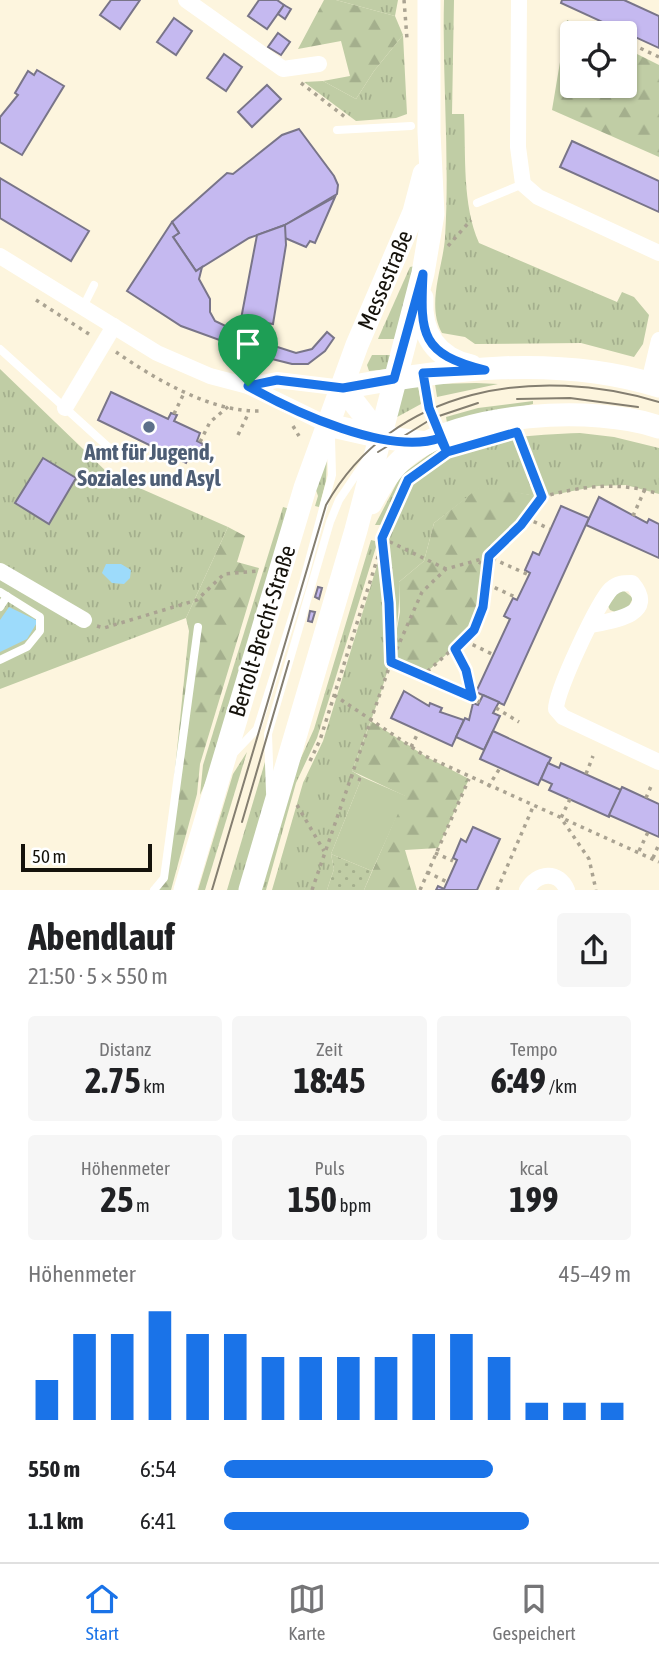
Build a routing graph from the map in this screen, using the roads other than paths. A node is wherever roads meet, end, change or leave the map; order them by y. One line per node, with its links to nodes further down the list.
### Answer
1 (186, 0): 4 (street)
2 (429, 0): 5 (main road, Messestraße)
3 (519, 0): 7 (street)
4 (319, 64)
5 (420, 129): 6 (lane); 11 (main road, Messestraße); 21 (main road, Messestraße)
6 (337, 130)
7 (523, 184): 8 (lane); 9 (street)
8 (477, 203)
9 (659, 253)
10 (0, 256): 13 (street)
11 (423, 274): 17 (main road); 18 (main road, Messestraße)
12 (94, 285): 13 (lane)
13 (83, 307): 14 (street)
14 (114, 326): 20 (street); 22 (street)
15 (659, 340): 19 (street)
16 (0, 349): 22 (lane)
17 (485, 370): 18 (main road); 19 (main road)
18 (394, 379): 21 (main road); 25 (main road)
19 (654, 384)
20 (248, 386): 21 (street); 23 (street)
21 (343, 388): 23 (main road, Messestraße); 25 (main road)
22 (65, 408): 27 (lane)
23 (328, 425): 25 (main road); 39 (main road, Bertolt-Brecht-Straße)
24 (659, 427): 26 (main road)
25 (381, 437): 26 (main road); 28 (main road); 37 (lane)
26 (433, 440): 28 (main road)
27 (116, 454)
28 (356, 530): 37 (main road)
29 (0, 571): 32 (street)
30 (4, 594): 31 (lane); 35 (lane)
31 (0, 607)
32 (83, 620)
33 (590, 625): 36 (street)
34 (198, 626): 38 (lane)
35 (0, 660)
36 (659, 762)
37 (269, 822): 40 (main road)
38 (155, 890)
39 (185, 890)
40 (250, 890)
41 (527, 890): 42 (street)
42 (567, 890)

